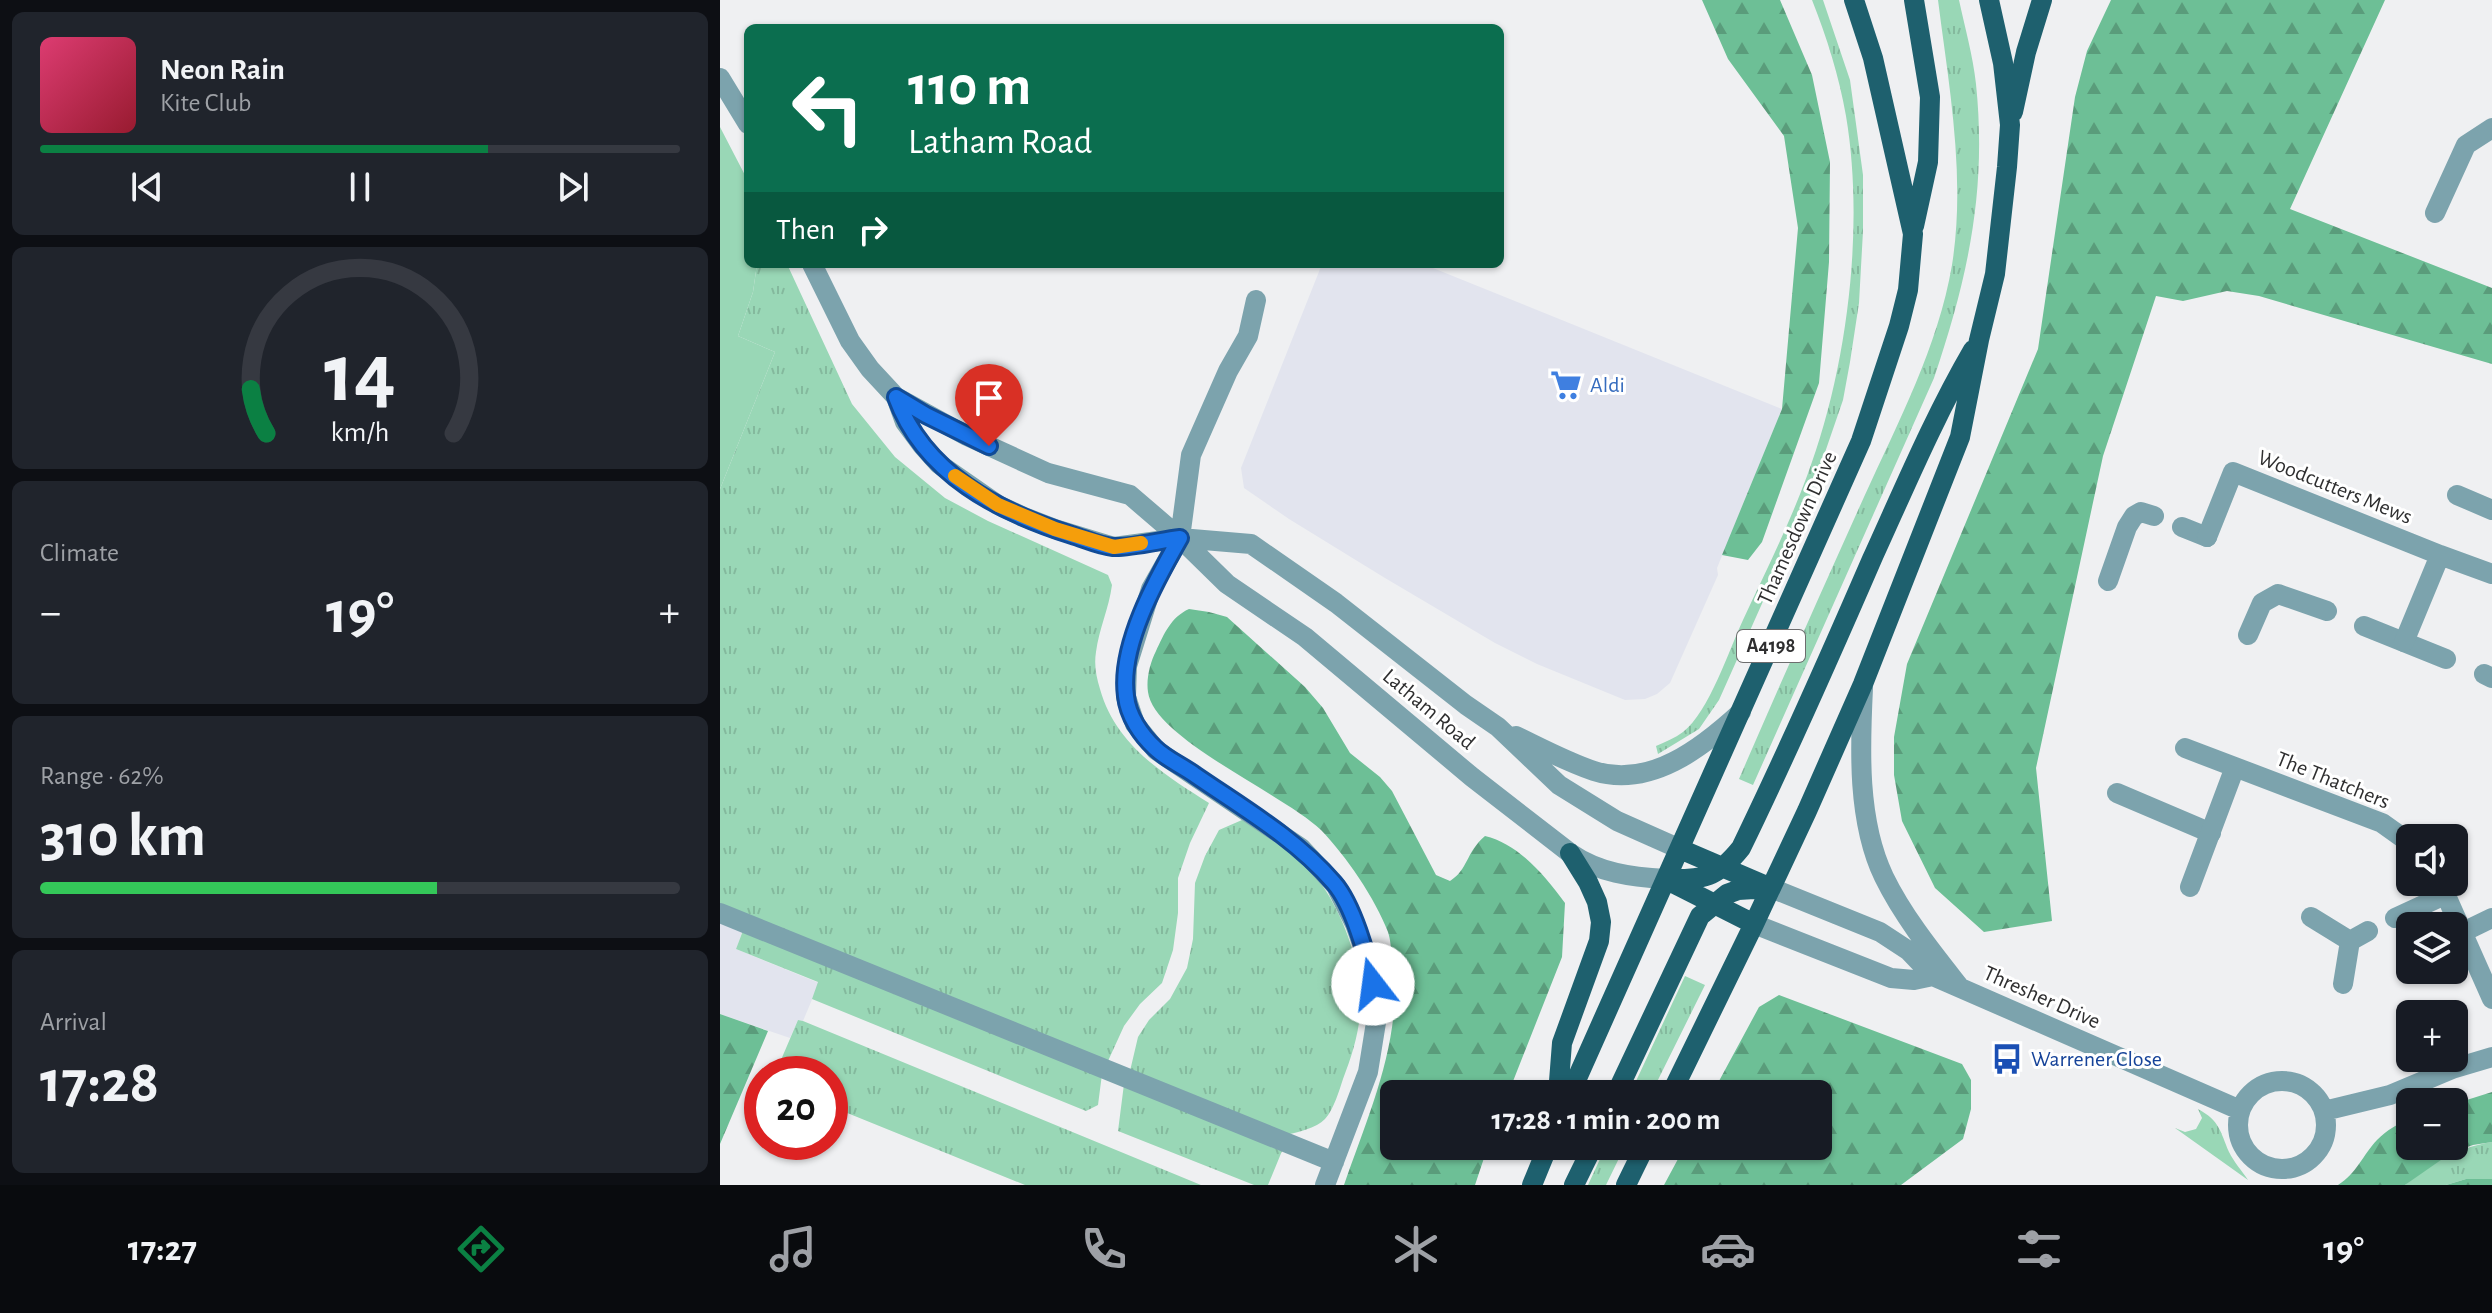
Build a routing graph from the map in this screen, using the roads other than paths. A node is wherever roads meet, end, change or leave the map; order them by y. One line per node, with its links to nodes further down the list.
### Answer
1 (1854, 0): 10 (main road, Thamesdown Drive / A4198)
2 (1914, 0): 10 (main road)
3 (1989, 0): 7 (main road)
4 (2042, 0): 7 (main road)
5 (720, 78): 6 (street)
6 (744, 117)
7 (2010, 125): 13 (main road)
8 (2492, 128): 9 (street)
9 (2435, 213)
10 (1913, 234): 29 (main road, Thamesdown Drive / A4198)
11 (814, 268): 14 (street, Latham Road)
12 (1256, 300): 19 (street)
13 (1979, 340): 28 (main road); 38 (main road)
14 (896, 397): 19 (street, Latham Road); 19 (street, Latham Road)
15 (2457, 495): 16 (street)
16 (2492, 510)
17 (2154, 516): 22 (street)
18 (2182, 527): 20 (street, Woodcutters Mews)
19 (1180, 538): 30 (street, Latham Road); 37 (street, Latham Road); 67 (street)
20 (2440, 555): 21 (street, Woodcutters Mews); 26 (street)
21 (2492, 574)
22 (2108, 581)
23 (2327, 611): 25 (street)
24 (2364, 626): 26 (street)
25 (2248, 635)
26 (2404, 642): 27 (street)
27 (2446, 659)
28 (1863, 684): 41 (main road); 55 (street, Thresher Drive)
29 (1743, 709): 30 (street, Latham Road); 36 (main road, Thamesdown Drive / A4198)
30 (1498, 727): 36 (street, Latham Road)
31 (2185, 748): 32 (street, The Thatchers)
32 (2235, 767): 34 (street); 35 (street, The Thatchers)
33 (2117, 793): 34 (street)
34 (2211, 833): 40 (street)
35 (2396, 833)
36 (1680, 849): 38 (main road); 39 (main road, Thamesdown Drive / A4198)
37 (1570, 853): 39 (street, Latham Road); 58 (main road)
38 (1725, 868): 39 (main road); 41 (main road)
39 (1666, 879): 43 (main road); 59 (main road, Thamesdown Drive / A4198)
40 (2190, 887)
41 (1771, 888): 43 (main road); 48 (main road); 53 (street, Thresher Drive)
42 (2430, 896): 46 (street)
43 (1713, 904): 48 (main road); 60 (main road)
44 (720, 913): 67 (street)
45 (2311, 917): 51 (street)
46 (2395, 918)
47 (2492, 918): 49 (street)
48 (1754, 924): 53 (street, Thresher Drive); 61 (main road)
49 (2468, 930)
50 (2368, 931): 51 (street)
51 (2350, 941): 54 (street)
52 (2468, 944): 56 (street)
53 (1933, 976): 55 (street, Thresher Drive)
54 (2343, 984)
55 (1958, 985): 62 (street, Thresher Drive)
56 (2492, 999)
57 (2492, 1057): 63 (street)
58 (1559, 1080)
59 (1576, 1080)
60 (1623, 1080)
61 (1678, 1080)
62 (2240, 1110): 63 (street); 68 (street)
63 (2324, 1111): 68 (street)
64 (1542, 1160): 70 (main road)
65 (1586, 1160): 71 (main road)
66 (1638, 1160): 72 (main road)
67 (1334, 1162): 69 (street)
68 (2267, 1176)
69 (1325, 1185)
70 (1532, 1185)
71 (1574, 1185)
72 (1626, 1185)

